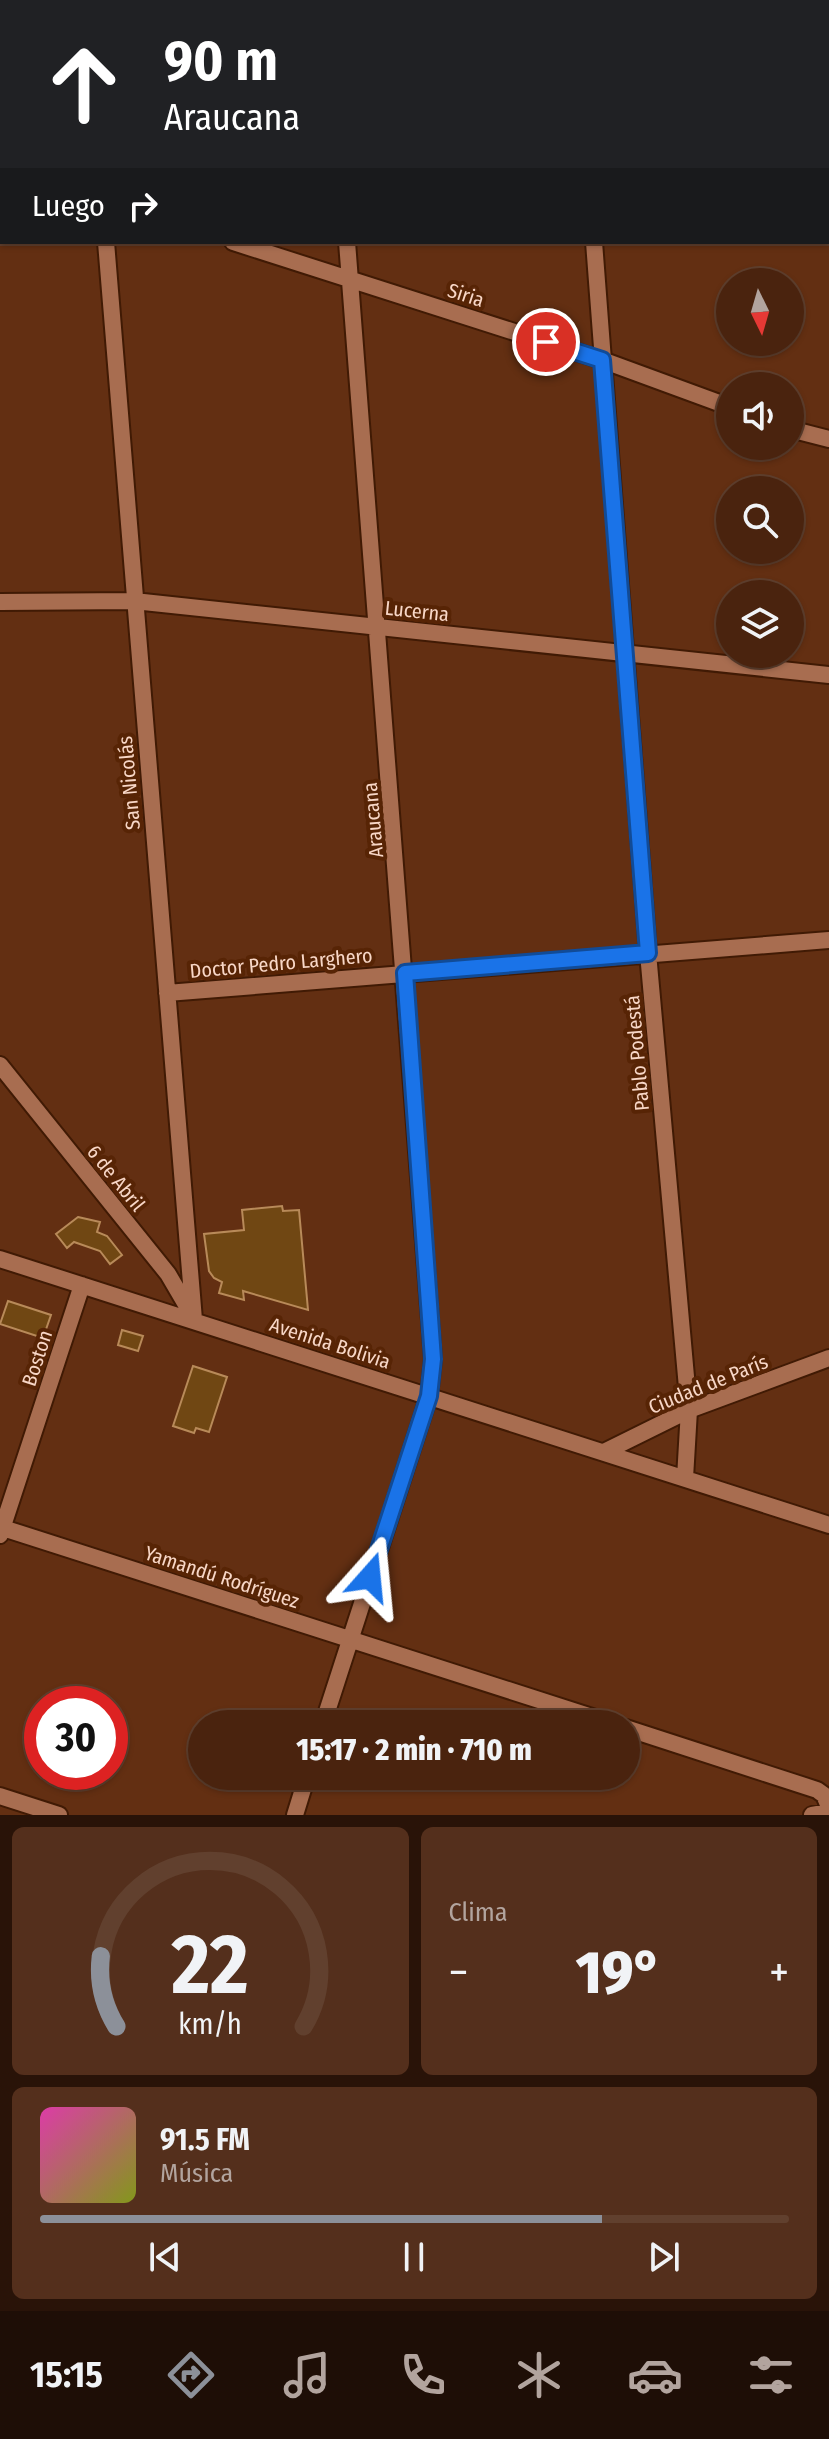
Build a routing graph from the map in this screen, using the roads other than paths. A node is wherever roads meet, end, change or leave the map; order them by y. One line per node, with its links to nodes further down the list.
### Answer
1 (106, 244): 10 (street, San Nicolás)
2 (240, 244): 5 (street, Siria)
3 (347, 244): 5 (street, Araucana)
4 (594, 244): 6 (street, Pablo Podestá)
5 (350, 278): 6 (street, Siria); 12 (street, Araucana)
6 (602, 360): 7 (street, Siria); 13 (street, Pablo Podestá)
7 (716, 402)
8 (804, 433): 9 (street)
9 (829, 439)
10 (134, 601): 11 (street, Lucerna); 12 (street, Lucerna); 18 (street, San Nicolás)
11 (0, 602)
12 (377, 626): 13 (street, Lucerna); 17 (street, Araucana)
13 (625, 653): 14 (street, Lucerna); 16 (street, Pablo Podestá)
14 (829, 675)
15 (829, 940): 16 (street, Doctor Pedro Larghero)
16 (648, 953): 17 (street, Doctor Pedro Larghero); 25 (street, Pablo Podestá)
17 (405, 973): 18 (street, Doctor Pedro Larghero); 24 (street, Araucana)
18 (167, 993): 22 (street, San Nicolás)
19 (0, 1065): 22 (street, 6 de Abril)
20 (0, 1259): 21 (street, Avenida Bolivia)
21 (82, 1285): 22 (street, Avenida Bolivia); 29 (street, Boston)
22 (194, 1320): 24 (street, Avenida Bolivia)
23 (829, 1358): 25 (street, Ciudad de París)
24 (429, 1396): 26 (street, Avenida Bolivia); 30 (street, Araucana)
25 (689, 1410): 26 (street, Ciudad de París); 27 (street, Pablo Podestá)
26 (604, 1452): 27 (street, Avenida Bolivia)
27 (685, 1478): 28 (street, Avenida Bolivia)
28 (829, 1525)
29 (1, 1530): 30 (street, Yamandú Rodríguez)
30 (350, 1638): 31 (street, Araucana); 32 (street, Yamandú Rodríguez)
31 (327, 1710)
32 (571, 1710)
33 (640, 1733): 36 (street)
34 (303, 1790): 38 (street)
35 (0, 1796): 37 (street)
36 (829, 1810): 39 (street)
37 (59, 1815)
38 (295, 1815)
39 (812, 1815)

